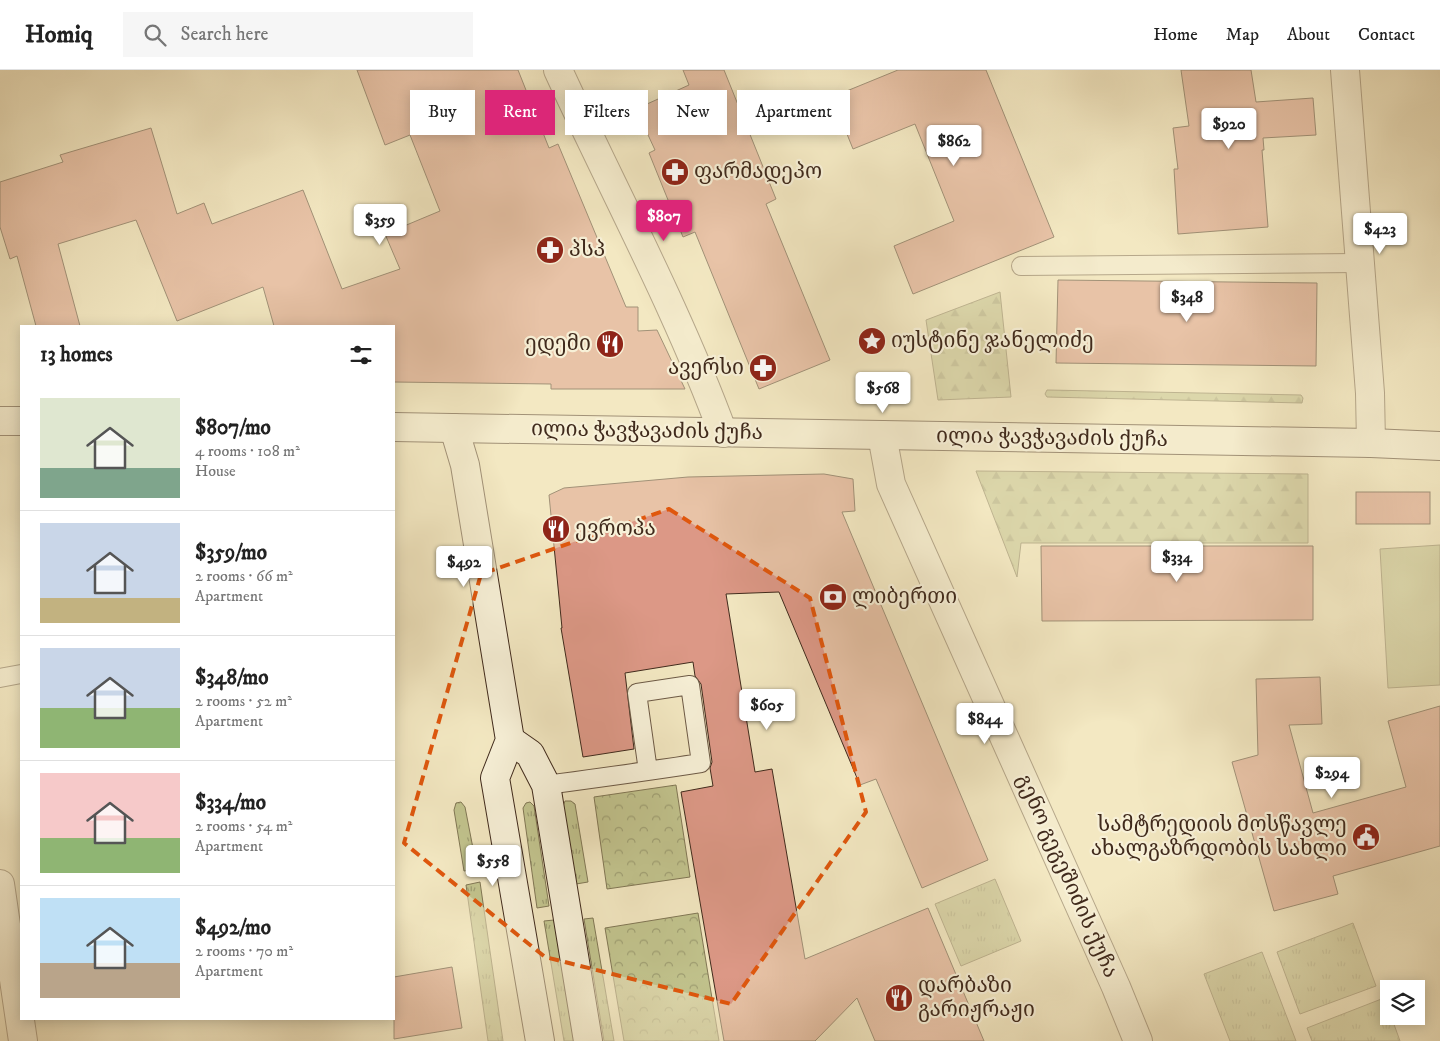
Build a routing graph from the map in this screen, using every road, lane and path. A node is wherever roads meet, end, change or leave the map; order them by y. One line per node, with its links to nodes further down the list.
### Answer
1 (558, 70): 9 (street)
2 (1345, 70): 3 (street)
3 (1359, 263): 4 (lane); 11 (street)
4 (1021, 266)
5 (0, 421): 6 (street)
6 (20, 421)
7 (395, 427): 8 (street, ილია ჭავჭავაძის ქუჩა)
8 (454, 428): 9 (street, ილია ჭავჭავაძის ქუჩა); 15 (street)
9 (723, 432): 10 (street, ილია ჭავჭავაძის ქუჩა)
10 (882, 435): 11 (street, ილია ჭავჭავაძის ქუჩა); 22 (street, გენო გეგეშიძის ქუჩა)
11 (1371, 443): 12 (street, ილია ჭავჭავაძის ქუჩა)
12 (1440, 446)
13 (20, 674): 14 (lane)
14 (0, 678)
15 (510, 740): 17 (street); 20 (street)
16 (648, 771): 16 (lane); 17 (lane)
17 (546, 786): 21 (street)
18 (0, 884): 19 (street)
19 (23, 1041)
20 (540, 1041)
21 (588, 1041)
22 (1138, 1041)

